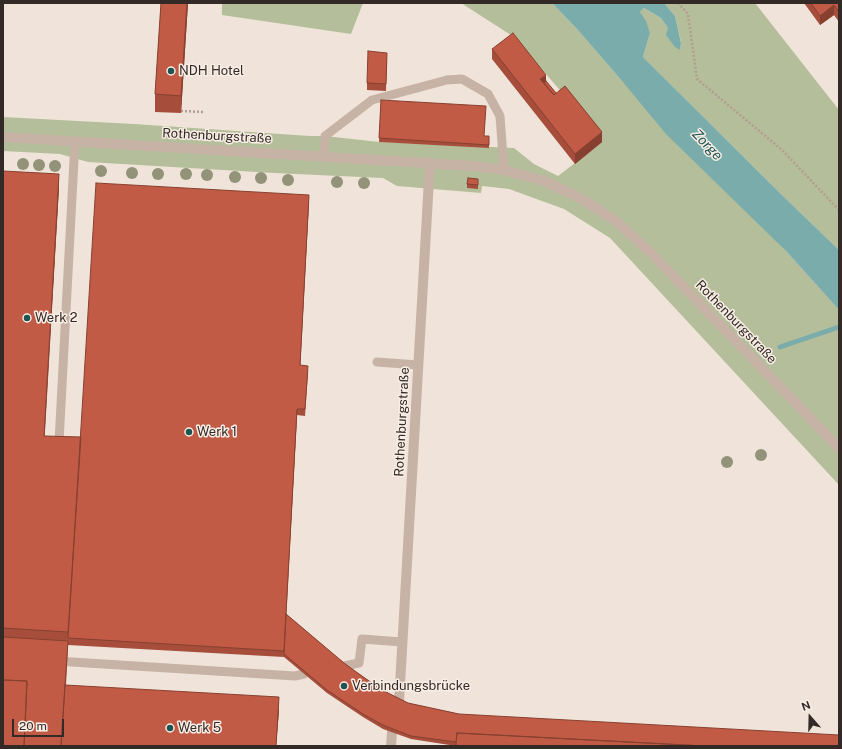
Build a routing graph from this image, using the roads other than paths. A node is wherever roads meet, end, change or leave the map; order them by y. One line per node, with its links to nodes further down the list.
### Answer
1 (3, 137): 2 (street, Rothenburgstraße)
2 (75, 141): 3 (street, Rothenburgstraße); 8 (lane)
3 (324, 156): 4 (street, Rothenburgstraße); 5 (lane)
4 (430, 162): 5 (street, Rothenburgstraße); 7 (street, Rothenburgstraße)
5 (504, 170): 9 (street, Rothenburgstraße)
6 (377, 362): 7 (lane)
7 (418, 365): 10 (street, Rothenburgstraße)
8 (59, 442)
9 (839, 448)
10 (402, 642): 12 (lane); 14 (street, Rothenburgstraße)
11 (50, 660): 13 (lane)
12 (344, 666)
13 (304, 674)
14 (399, 702)
15 (392, 732): 16 (street)
16 (391, 746)

